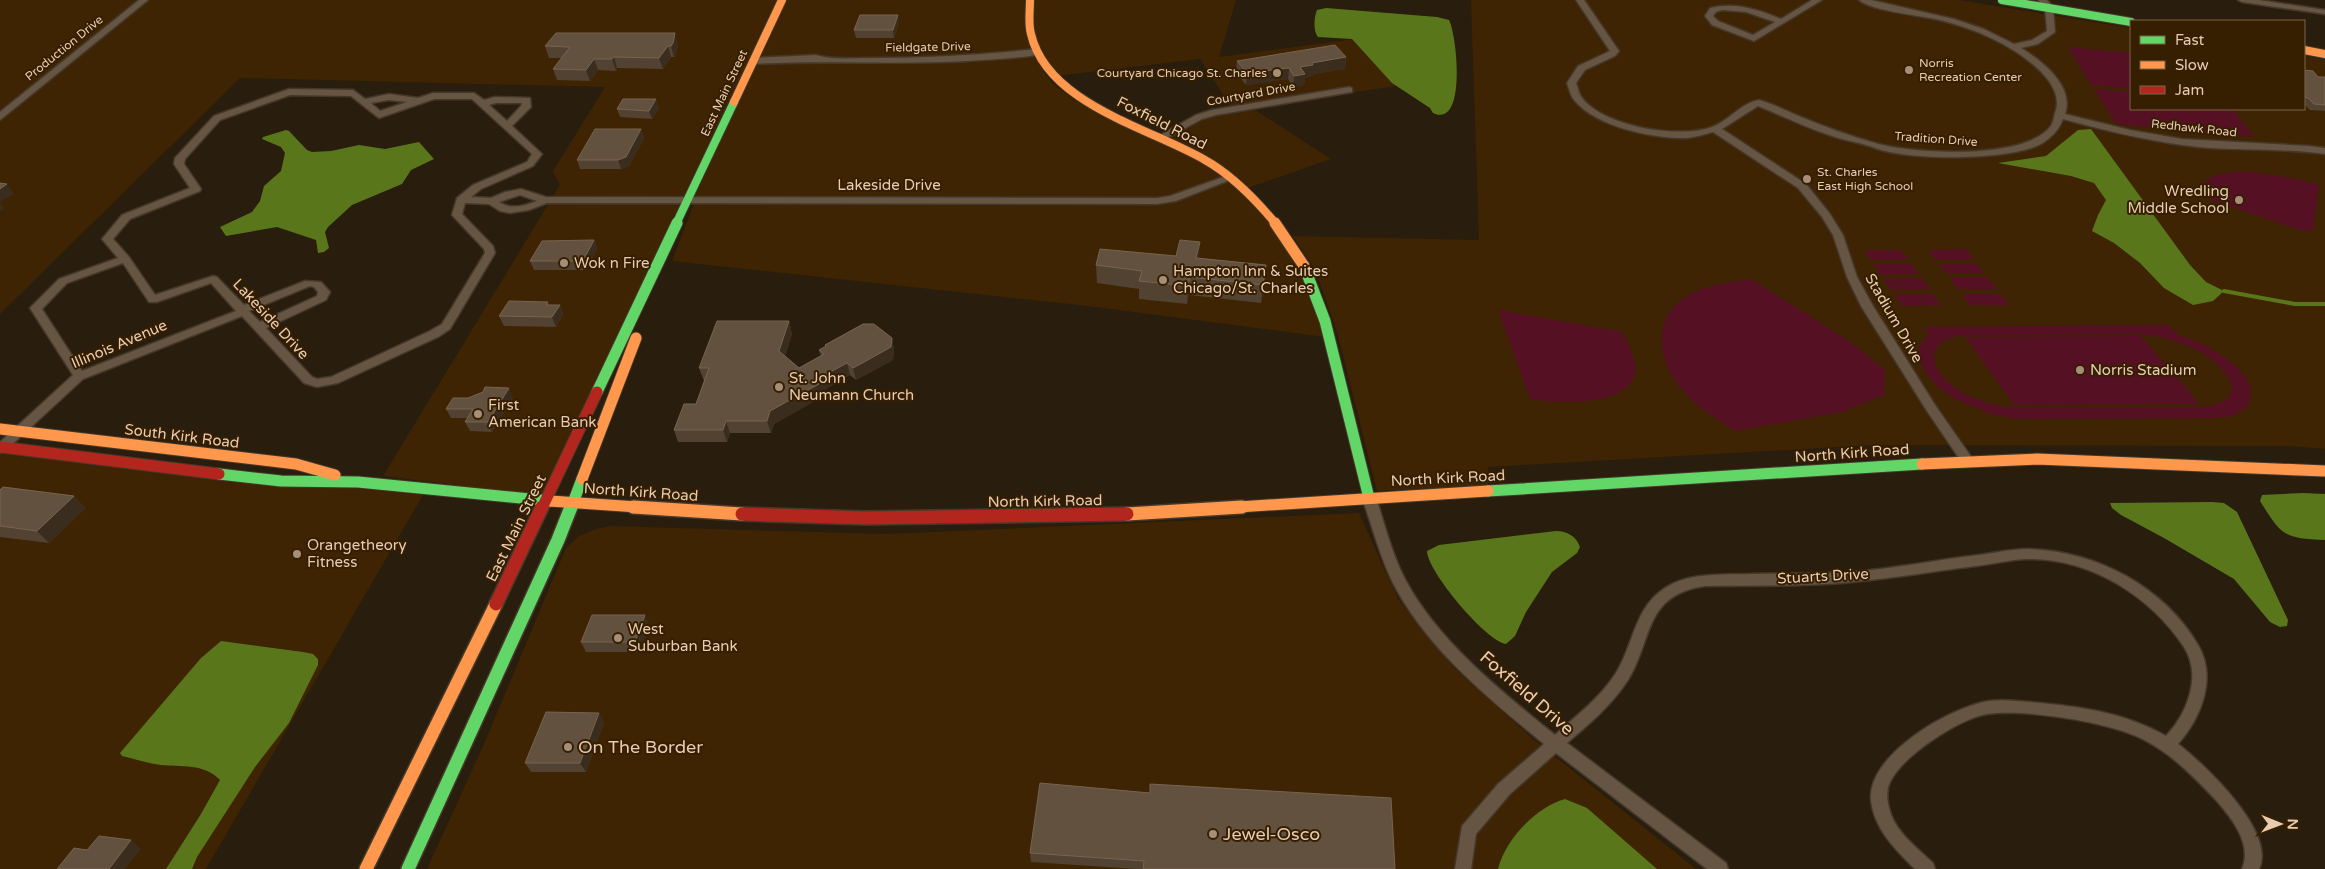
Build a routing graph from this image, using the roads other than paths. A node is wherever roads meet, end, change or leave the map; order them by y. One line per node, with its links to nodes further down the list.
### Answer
1 (144, 0): 23 (street, Production Drive)
2 (782, 0): 17 (main road, East Main Street)
3 (1030, 0): 15 (main road, Foxfield Road)
4 (1580, 0): 25 (street, Tradition Drive)
5 (1818, 0): 11 (street)
6 (1863, 0): 13 (street)
7 (2002, 0): 9 (main road)
8 (2242, 0): 10 (street)
9 (2048, 2): 12 (main road); 13 (street)
10 (2325, 12)
11 (1782, 22): 11 (street)
12 (2130, 22)
13 (2012, 47): 22 (street)
14 (2305, 50): 16 (main road)
15 (1037, 52): 17 (street, Fieldgate Drive); 26 (main road, Foxfield Road)
16 (2325, 54)
17 (754, 61): 29 (main road, East Main Street)
18 (1349, 90): 26 (street, Courtyard Drive)
19 (420, 101): 20 (street); 20 (street, Lakeside Drive); 21 (street, Lakeside Drive)
20 (363, 102): 33 (street, Lakeside Drive)
21 (482, 104): 24 (street, Lakeside Drive); 24 (street)
22 (2062, 116): 25 (street, Tradition Drive); 27 (street, Redhawk Road)
23 (0, 117)
24 (507, 126): 30 (street, Lakeside Drive)
25 (1715, 129): 40 (street, Stadium Drive)
26 (1162, 137): 28 (main road, Foxfield Road)
27 (2325, 151)
28 (1230, 178): 29 (street, Lakeside Drive); 43 (main road, Foxfield Road)
29 (690, 198): 31 (street, Lakeside Drive); 44 (main road, East Main Street); 45 (main road, East Main Street)
30 (461, 200): 32 (street, Lakeside Drive); 35 (street, Lakeside Drive)
31 (545, 200): 32 (street, Lakeside Drive); 32 (street, Lakeside Drive)
32 (492, 201)
33 (125, 259): 34 (street, Lakeside Drive); 36 (street)
34 (242, 311): 35 (street, Lakeside Drive); 35 (street, Illinois Avenue); 36 (street, Illinois Avenue)
35 (258, 328)
36 (79, 376): 38 (street, Illinois Avenue)
37 (0, 429): 38 (main road, South Kirk Road)
38 (20, 431): 39 (street, Illinois Avenue); 42 (main road, South Kirk Road)
39 (1, 448): 42 (main road, South Kirk Road)
40 (1968, 461): 41 (main road, North Kirk Road); 43 (main road, North Kirk Road)
41 (2325, 471)
42 (358, 482): 44 (main road, South Kirk Road)
43 (1369, 498): 45 (main road, North Kirk Road); 46 (street, Foxfield Drive)
44 (546, 501): 45 (main road, South Kirk Road); 48 (main road, East Main Street)
45 (573, 503): 49 (main road, East Main Street)
46 (1557, 744): 47 (street, Stuarts Drive); 50 (street, Stuarts Drive); 51 (street, Foxfield Drive)
47 (2166, 745): 52 (street); 53 (street)
48 (366, 869)
49 (408, 869)
50 (1463, 869)
51 (1720, 869)
52 (1927, 869)
53 (2250, 869)

